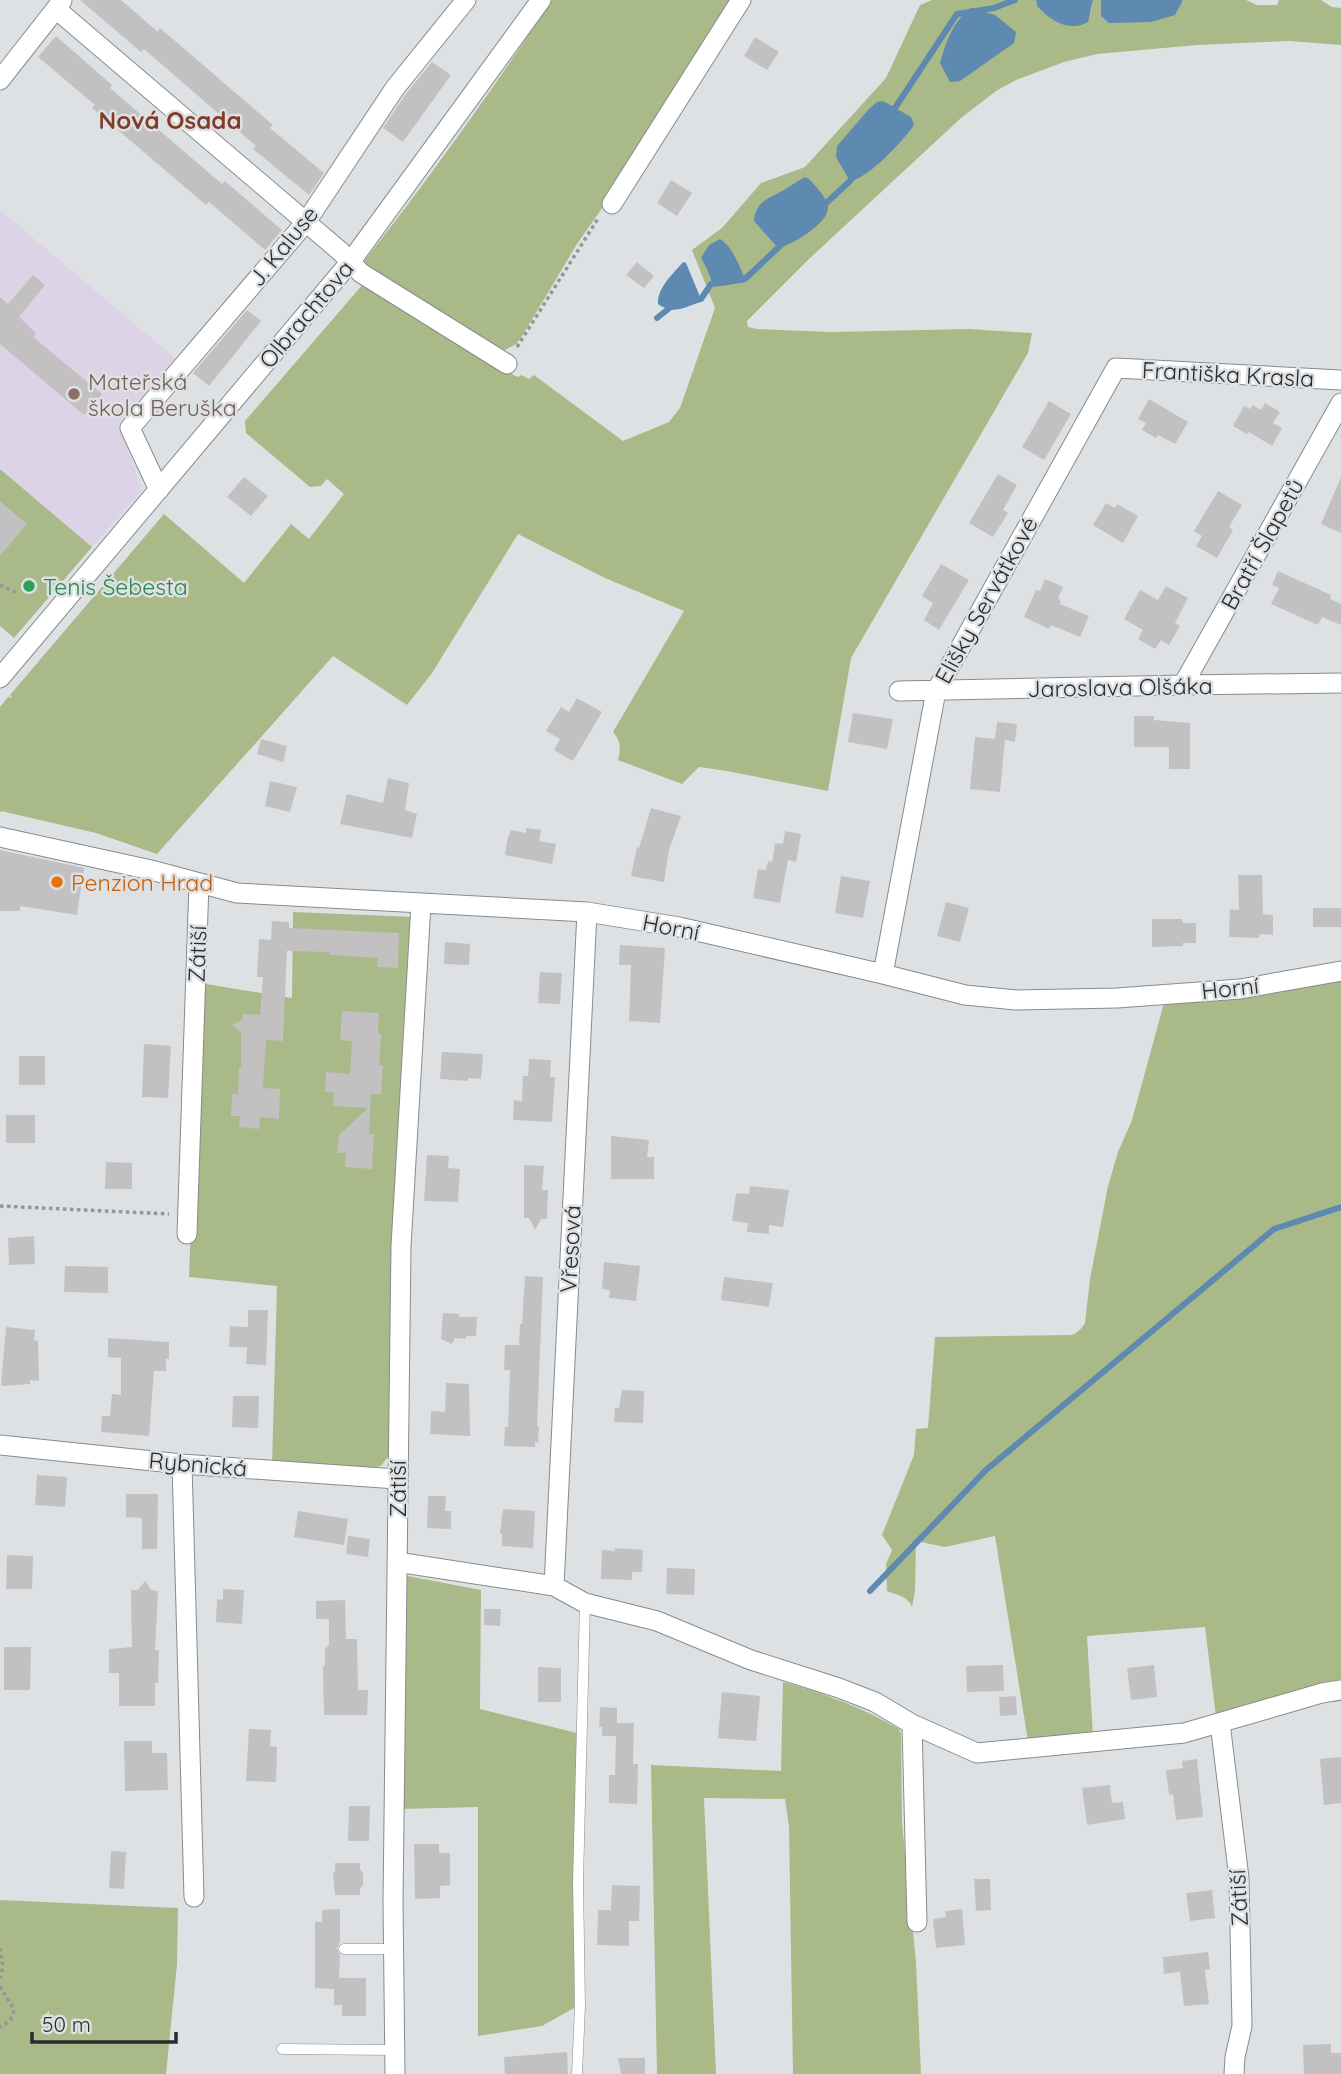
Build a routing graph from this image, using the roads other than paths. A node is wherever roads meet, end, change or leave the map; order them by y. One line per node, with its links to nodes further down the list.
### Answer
1 (466, 0): 7 (street, J. Kaluse)
2 (541, 0): 8 (street, Olbrachtova)
3 (741, 0): 6 (street)
4 (59, 5): 5 (street); 7 (street)
5 (0, 80)
6 (612, 204)
7 (306, 222): 8 (street); 13 (street, J. Kaluse)
8 (351, 261): 9 (street); 13 (street, Olbrachtova)
9 (507, 364)
10 (1115, 368): 11 (street, Františka Krasla); 18 (street, Elišky Servátkové)
11 (1341, 380)
12 (1341, 403): 16 (street, Bratří Šlapetů)
13 (159, 490): 14 (street, Olbrachtova)
14 (0, 678)
15 (1341, 683): 16 (street, Jaroslava Olšáka)
16 (1183, 685): 18 (street, Jaroslava Olšáka)
17 (899, 691): 18 (street, Jaroslava Olšáka)
18 (936, 691): 24 (street, Elišky Servátkové)
19 (0, 837): 20 (street, Horní)
20 (199, 883): 21 (street, Horní); 25 (street, Zátiší)
21 (421, 904): 22 (street, Horní); 28 (street, Zátiší)
22 (587, 912): 24 (street, Horní); 30 (street, Vřesová)
23 (1341, 971): 24 (street, Horní)
24 (883, 974)
25 (187, 1234)
26 (0, 1445): 27 (street, Rybnická)
27 (182, 1464): 28 (street, Rybnická); 35 (street)
28 (397, 1479): 29 (street, Zátiší)
29 (397, 1562): 30 (street); 38 (street, Zátiší)
30 (554, 1586): 31 (street)
31 (585, 1603): 34 (street); 42 (lane)
32 (1341, 1690): 33 (street)
33 (1220, 1723): 34 (street); 43 (street, Zátiší)
34 (912, 1724): 36 (street)
35 (194, 1897)
36 (917, 1922)
37 (344, 1949): 38 (lane)
38 (393, 1949): 40 (street, Zátiší)
39 (282, 2049): 40 (lane)
40 (394, 2050): 41 (street, Zátiší)
41 (395, 2074)
42 (577, 2074)
43 (1234, 2074)

